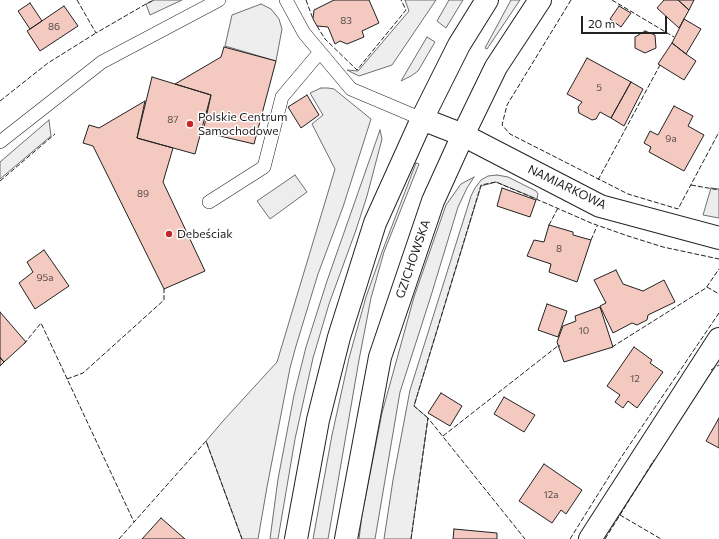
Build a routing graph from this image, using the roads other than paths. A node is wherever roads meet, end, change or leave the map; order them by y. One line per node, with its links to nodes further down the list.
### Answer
1 (219, 0): 8 (lane)
2 (286, 0): 5 (lane)
3 (487, 0): 6 (street)
4 (540, 0): 7 (street, GZICHOWSKA)
5 (320, 52): 6 (lane); 9 (lane)
6 (422, 119): 7 (street, NAMIARKOWA); 12 (street)
7 (463, 135): 10 (street, NAMIARKOWA); 13 (street, GZICHOWSKA)
8 (0, 142)
9 (209, 202)
10 (719, 238)
11 (719, 339): 14 (street)
12 (296, 539)
13 (346, 539)
14 (590, 539)

